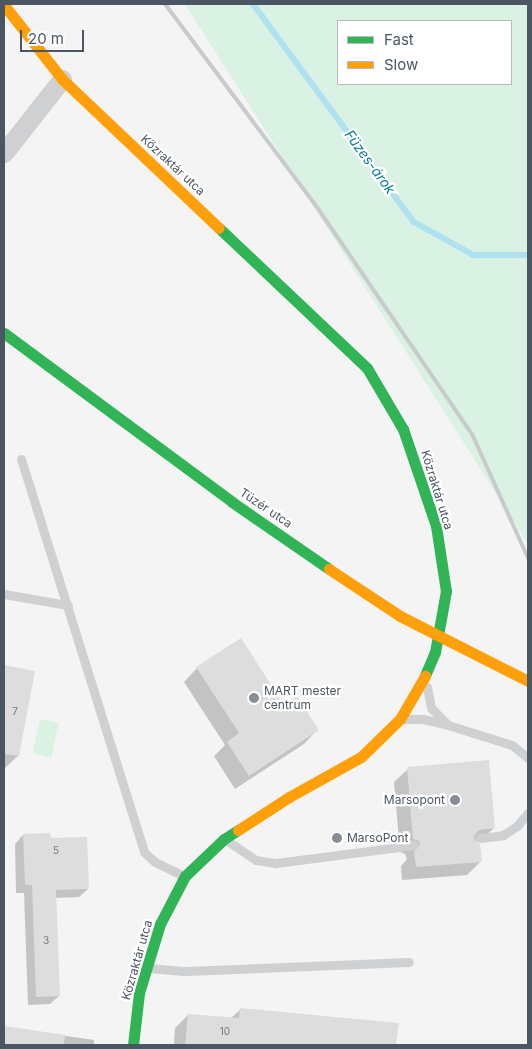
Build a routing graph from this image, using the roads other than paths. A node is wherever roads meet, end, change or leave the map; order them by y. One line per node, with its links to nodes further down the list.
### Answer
1 (4, 6): 2 (street, Közraktár utca)
2 (62, 80): 3 (street); 8 (street, Közraktár utca)
3 (4, 153)
4 (4, 334): 9 (street, Tüzér utca)
5 (21, 459): 7 (lane)
6 (4, 594): 7 (lane)
7 (68, 605): 17 (lane)
8 (425, 677): 10 (street, Közraktár utca); 11 (lane)
9 (528, 681)
10 (400, 719): 11 (lane); 15 (street, Közraktár utca)
11 (448, 725): 12 (lane)
12 (528, 758)
13 (528, 813): 14 (lane)
14 (480, 838)
15 (224, 839): 16 (lane); 17 (street, Közraktár utca)
16 (414, 845)
17 (185, 876): 19 (street, Közraktár utca)
18 (409, 962): 19 (lane)
19 (147, 968): 20 (street, Közraktár utca)
20 (133, 1045)

